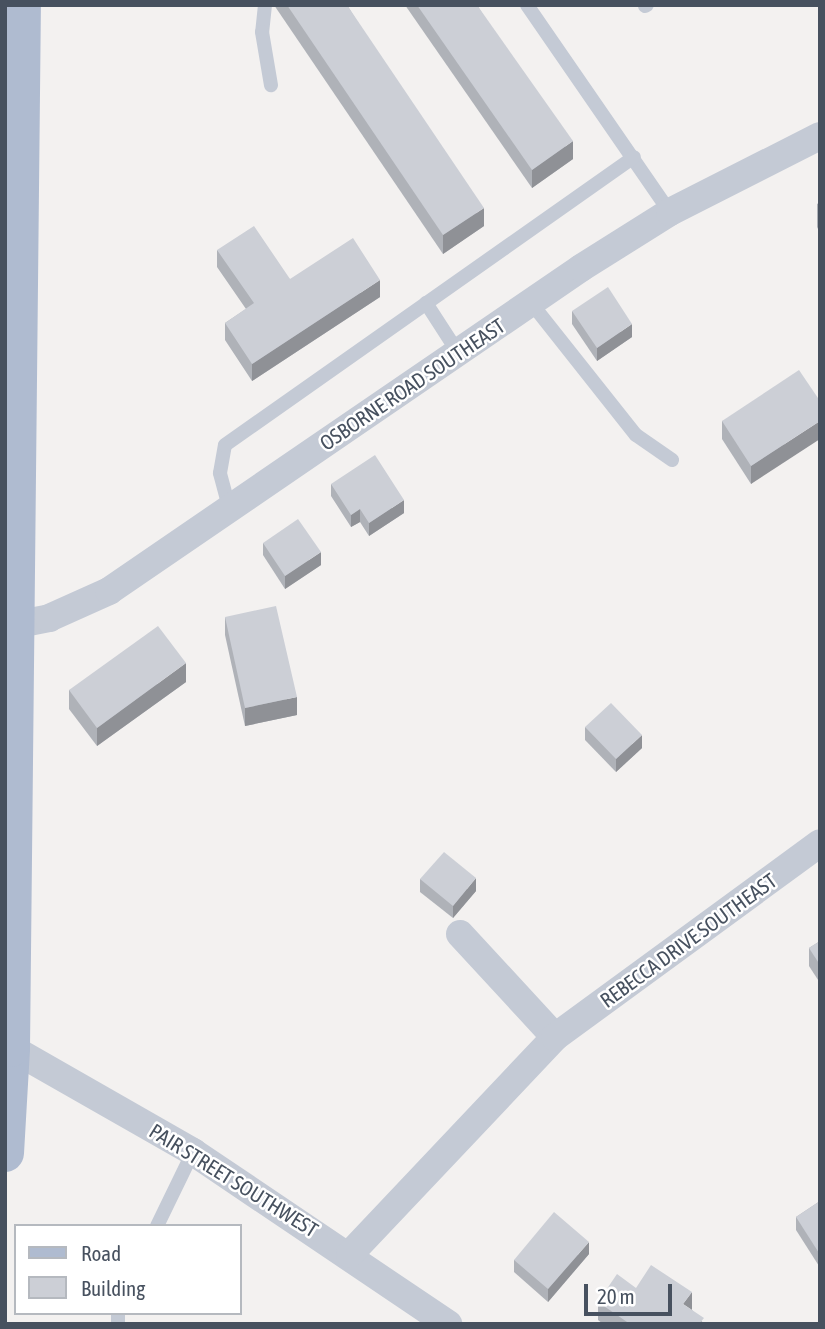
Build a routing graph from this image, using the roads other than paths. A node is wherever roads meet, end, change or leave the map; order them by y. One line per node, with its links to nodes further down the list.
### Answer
1 (22, 5): 13 (main road)
2 (265, 5): 4 (lane)
3 (527, 5): 6 (lane)
4 (271, 85)
5 (815, 138): 7 (street, OSBORNE ROAD SOUTHEAST)
6 (634, 158): 7 (lane); 8 (lane)
7 (670, 212): 9 (street, OSBORNE ROAD SOUTHEAST)
8 (426, 303): 10 (lane); 12 (lane)
9 (532, 304): 10 (street, OSBORNE ROAD SOUTHEAST); 11 (lane)
10 (457, 351): 12 (street, OSBORNE ROAD SOUTHEAST)
11 (672, 460)
12 (229, 507): 13 (street, OSBORNE ROAD SOUTHEAST)
13 (15, 625): 17 (main road)
14 (820, 843): 16 (street, REBECCA DRIVE SOUTHEAST)
15 (460, 934): 16 (street)
16 (555, 1037): 21 (street, REBECCA DRIVE SOUTHEAST)
17 (8, 1045): 18 (street, PAIR STREET SOUTHWEST); 19 (main road)
18 (193, 1152): 20 (lane); 21 (street, PAIR STREET SOUTHWEST)
19 (5, 1153)
20 (157, 1224)
21 (350, 1254): 22 (street, PAIR STREET SOUTHWEST)
22 (448, 1324)

